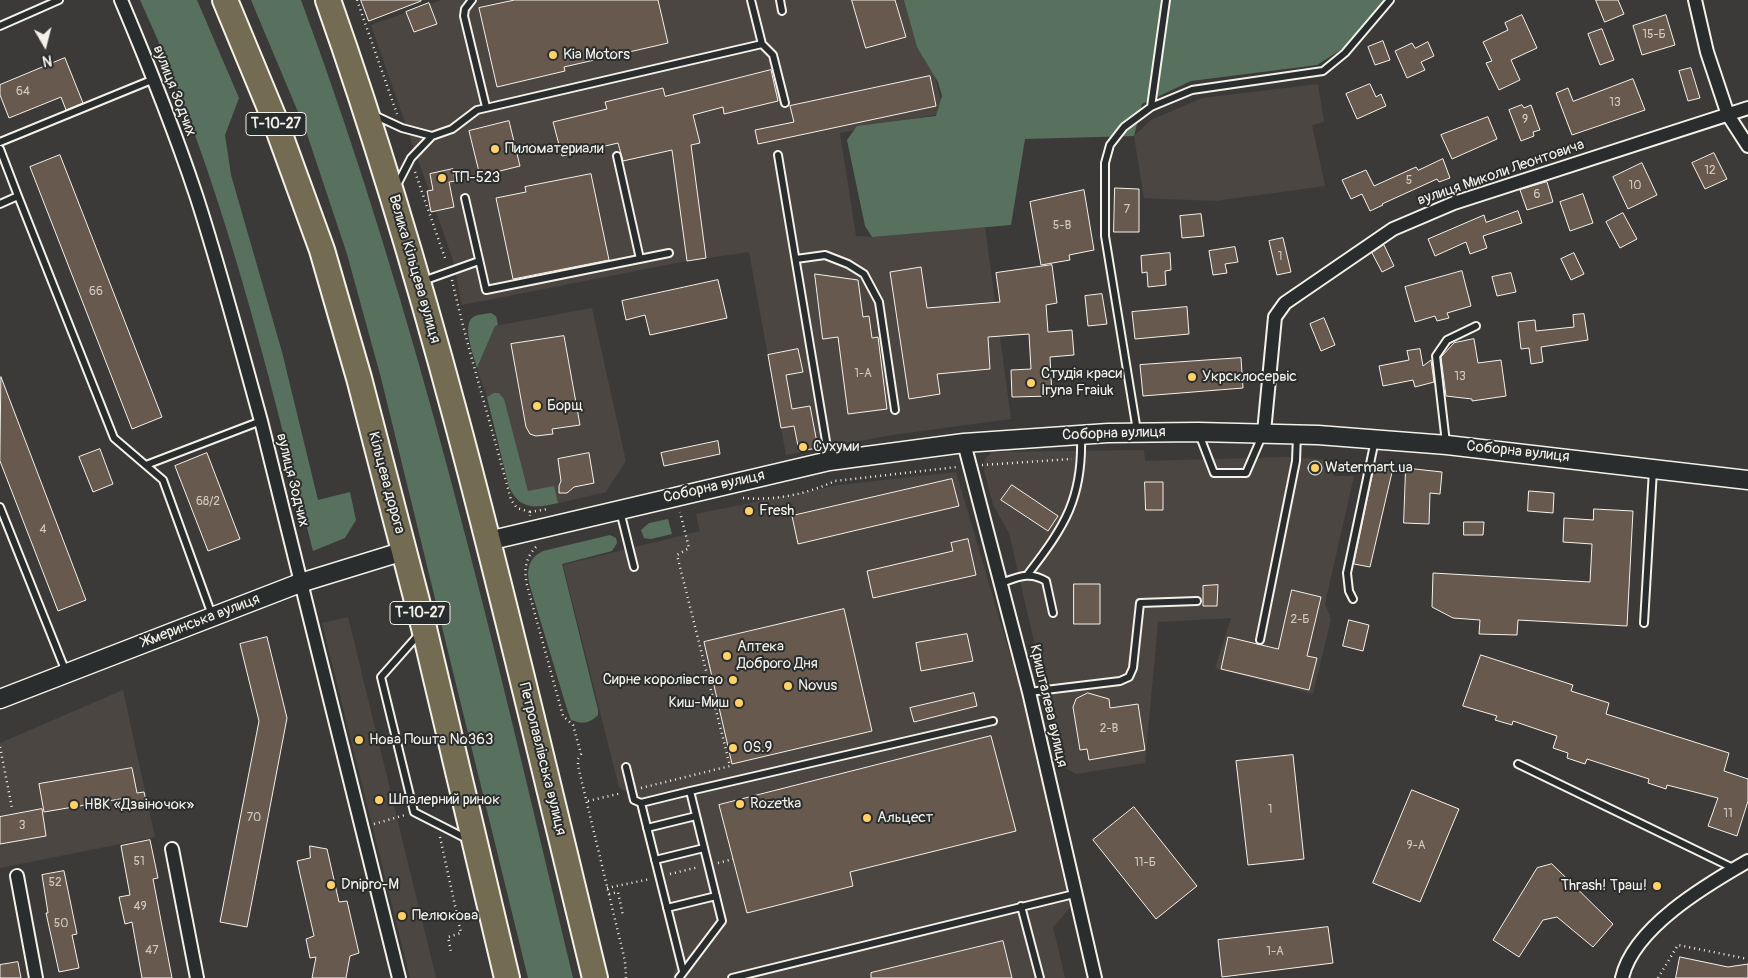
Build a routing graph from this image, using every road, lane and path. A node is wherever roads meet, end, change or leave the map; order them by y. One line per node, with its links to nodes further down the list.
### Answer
1 (59, 0): 13 (lane)
2 (121, 0): 15 (street, вулиця Зодчих)
3 (225, 0): 63 (highway, Кільцева дорога / Т-10-27)
4 (328, 0): 20 (highway, Велика Кільцева вулиця)
5 (356, 0): 22 (path)
6 (472, 0): 17 (lane)
7 (751, 0): 14 (lane)
8 (780, 0): 12 (lane)
9 (1166, 0): 18 (lane)
10 (1390, 0): 18 (lane)
11 (1695, 0): 21 (street)
12 (782, 11)
13 (1, 23)
14 (762, 44): 16 (lane); 17 (lane)
15 (154, 79): 24 (lane); 42 (street, вулиця Зодчих)
16 (785, 103)
17 (486, 107): 23 (lane)
18 (1151, 107): 43 (lane)
19 (1748, 108): 21 (street, вулиця Миколи Леонтовича)
20 (367, 111): 22 (lane); 30 (highway, Велика Кільцева вулиця)
21 (1728, 115): 25 (street); 45 (street, вулиця Миколи Леонтовича)
22 (402, 128): 23 (lane)
23 (432, 136): 29 (lane)
24 (0, 142)
25 (1748, 146)
26 (0, 149): 31 (lane)
27 (778, 155): 36 (lane)
28 (617, 156): 35 (lane)
29 (411, 158): 30 (lane); 38 (path)
30 (393, 193): 39 (highway, Велика Кільцева вулиця)
31 (18, 196): 33 (lane); 53 (lane)
32 (465, 198): 37 (lane)
33 (0, 204)
34 (669, 253): 35 (lane)
35 (640, 259): 37 (lane)
36 (796, 259): 41 (lane); 52 (lane)
37 (479, 261): 38 (lane)
38 (450, 272): 39 (lane); 61 (path)
39 (419, 283): 62 (highway, Велика Кільцева вулиця)
40 (1476, 326): 50 (lane)
41 (895, 410)
42 (261, 421): 53 (lane); 67 (street, вулиця Зодчих)
43 (1137, 432): 44 (main road, Соборна вулиця); 47 (main road, Соборна вулиця)
44 (1198, 432): 45 (main road, Соборна вулиця); 45 (lane)
45 (1264, 432): 46 (main road, Соборна вулиця)
46 (1297, 434): 48 (main road, Соборна вулиця); 74 (lane)
47 (1081, 435): 49 (main road, Соборна вулиця); 51 (lane)
48 (1375, 439): 50 (main road, Соборна вулиця); 68 (lane)
49 (964, 443): 52 (main road, Соборна вулиця); 54 (street, Кришталева вулиця)
50 (1446, 445): 55 (main road, Соборна вулиця)
51 (1082, 458): 54 (path); 65 (lane)
52 (829, 461): 59 (main road, Соборна вулиця)
53 (146, 465): 71 (lane)
54 (968, 466): 57 (path); 66 (street, Кришталева вулиця)
55 (1653, 467): 56 (main road, Соборна вулиця); 72 (lane)
56 (1748, 480)
57 (738, 498)
58 (0, 506): 75 (lane)
59 (620, 510): 61 (main road, Соборна вулиця); 64 (lane)
60 (671, 513): 82 (path)
61 (534, 530): 62 (main road, Соборна вулиця); 84 (path)
62 (488, 541): 112 (highway, Петропавлівська вулиця)
63 (404, 551): 67 (main road, Жмеринська вулиця); 73 (highway, Кільцева дорога / Т-10-27)
64 (634, 567)
65 (1028, 574): 66 (lane); 70 (lane)
66 (1001, 582): 76 (street, Кришталева вулиця)
67 (300, 583): 71 (main road, Жмеринська вулиця); 90 (street, вулиця Зодчих)
68 (1353, 599)
69 (1197, 601): 76 (lane)
70 (1053, 613)
71 (212, 616): 75 (main road, Жмеринська вулиця)
72 (1644, 623)
73 (424, 628): 87 (lane); 92 (highway, Кільцева дорога / Т-10-27)
74 (1260, 640)
75 (67, 673): 77 (main road, Жмеринська вулиця)
76 (1029, 692): 100 (street, Кришталева вулиця)
77 (0, 699)
78 (993, 721): 83 (lane)
79 (0, 747): 86 (path)
80 (1518, 764): 97 (lane)
81 (626, 767): 82 (lane)
82 (632, 790): 84 (path); 85 (lane)
83 (690, 791): 85 (lane); 88 (lane)
84 (588, 801): 99 (path)
85 (641, 803): 91 (lane)
86 (12, 808)
87 (414, 812): 89 (lane); 90 (path)
88 (696, 816): 91 (lane); 93 (lane)
89 (437, 824): 92 (lane); 105 (path)
90 (362, 828): 110 (street, вулиця Зодчих)
91 (647, 828): 95 (lane)
92 (474, 842): 111 (highway, Кільцева дорога / Т-10-27)
93 (704, 848): 95 (lane); 101 (lane)
94 (172, 849): 109 (street)
95 (655, 860): 103 (lane)
96 (1748, 861): 97 (street)
97 (1735, 869): 118 (street)
98 (17, 876): 108 (street)
99 (609, 894): 104 (path); 113 (path)
100 (1074, 894): 102 (lane); 117 (street, Кришталева вулиця)
101 (716, 896): 103 (lane); 107 (lane)
102 (1021, 906): 115 (lane); 116 (lane)
103 (667, 908): 107 (lane)
104 (623, 916)
105 (451, 952)
106 (1748, 959): 119 (path)
107 (683, 971): 114 (lane)
108 (36, 978)
109 (197, 978)
110 (399, 978)
111 (508, 978)
112 (595, 978)
113 (626, 978)
114 (679, 978)
115 (732, 978)
116 (1040, 978)
117 (1094, 978)
118 (1622, 978)
119 (1658, 978)

